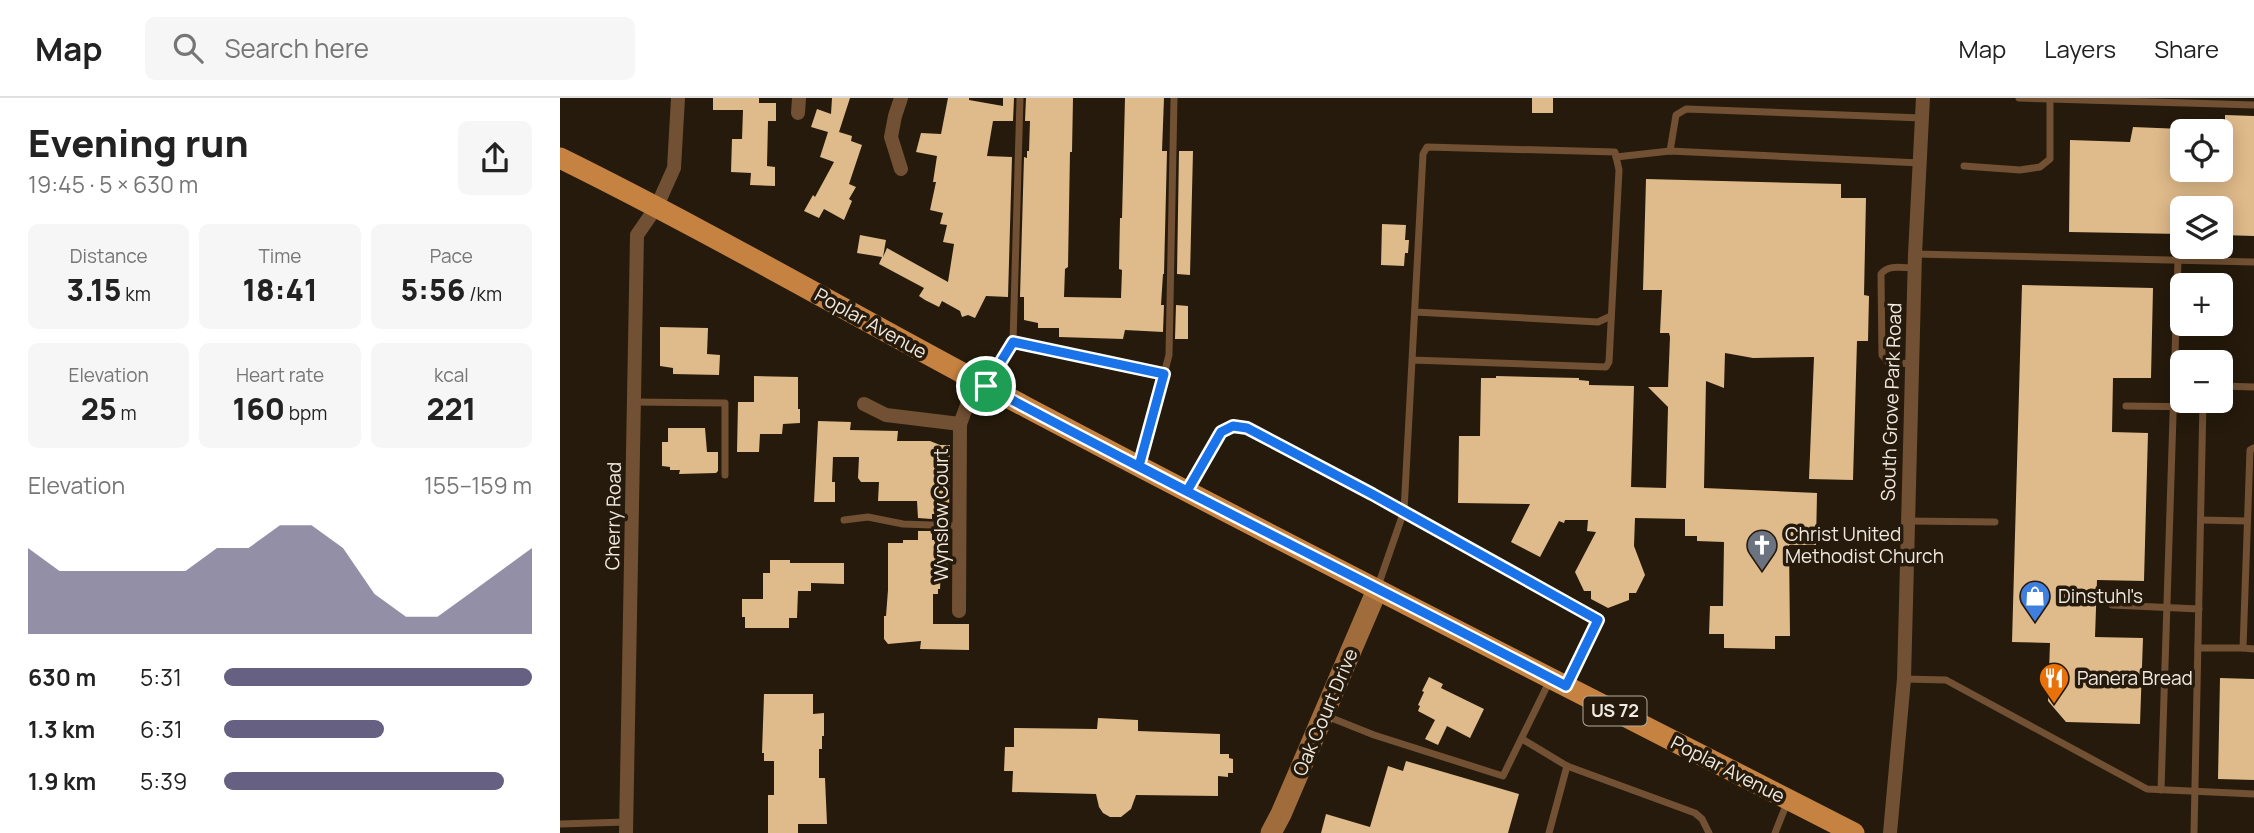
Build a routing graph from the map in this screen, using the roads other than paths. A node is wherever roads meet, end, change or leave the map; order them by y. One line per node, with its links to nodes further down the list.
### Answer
1 (678, 98): 18 (street, Cherry Road)
2 (799, 98): 10 (street)
3 (901, 98): 17 (street)
4 (1020, 98): 24 (lane)
5 (1174, 98): 28 (lane)
6 (1923, 98): 11 (street, South Grove Park Road)
7 (2019, 98): 8 (lane)
8 (2050, 99): 9 (lane); 16 (lane)
9 (2254, 105)
10 (797, 113)
11 (1922, 118): 12 (lane); 15 (street, South Grove Park Road)
12 (1670, 151): 13 (lane); 15 (lane)
13 (1616, 157): 22 (lane); 23 (lane)
14 (560, 158): 18 (main road, Poplar Avenue / US 72)
15 (1920, 163): 20 (street, South Grove Park Road)
16 (1964, 166)
17 (901, 169)
18 (657, 206): 29 (main road, Poplar Avenue / US 72); 32 (street, Cherry Road)
19 (2178, 260): 20 (lane); 21 (lane); 25 (lane)
20 (1915, 261): 27 (street, South Grove Park Road); 27 (lane)
21 (2254, 262)
22 (1415, 312): 23 (lane); 26 (lane)
23 (1611, 316): 26 (lane)
24 (1013, 342): 28 (lane); 29 (lane)
25 (2176, 350)
26 (1412, 360): 43 (lane)
27 (1912, 364): 46 (street, South Grove Park Road)
28 (1164, 374): 40 (lane)
29 (981, 383): 38 (street, Wynslow Court); 40 (main road, Poplar Avenue / US 72)
30 (2233, 386): 31 (lane)
31 (2254, 387)
32 (635, 402): 41 (lane); 68 (street, Cherry Road)
33 (864, 404): 38 (street)
34 (2126, 406): 35 (lane)
35 (2170, 407)
36 (2174, 413): 52 (lane)
37 (2203, 413): 45 (lane)
38 (960, 424): 49 (street, Wynslow Court)
39 (2254, 447): 47 (lane)
40 (1139, 466): 42 (main road, Poplar Avenue / US 72)
41 (725, 475)
42 (1187, 491): 43 (lane); 50 (main road, Poplar Avenue / US 72)
43 (1404, 511): 50 (lane); 59 (lane)
44 (844, 520): 49 (lane)
45 (2201, 520): 47 (lane); 53 (lane)
46 (1907, 521): 48 (lane); 58 (street, South Grove Park Road)
47 (2247, 521): 56 (lane)
48 (1995, 523)
49 (960, 526): 54 (street, Wynslow Court)
50 (1377, 590): 59 (main road, Poplar Avenue / US 72); 60 (street, Oak Court Drive)
51 (2112, 605): 52 (lane)
52 (2167, 607): 53 (lane); 63 (lane)
53 (2199, 609): 55 (lane)
54 (960, 611)
55 (2198, 648): 56 (lane); 64 (lane)
56 (2243, 648): 57 (lane)
57 (2254, 649)
58 (1904, 679): 63 (lane); 74 (street, South Grove Park Road)
59 (1558, 682): 61 (lane); 66 (main road, Poplar Avenue / US 72)
60 (1323, 715): 61 (lane); 70 (street, Oak Court Drive)
61 (1522, 739): 62 (lane)
62 (1567, 766): 71 (lane); 72 (lane)
63 (2161, 790): 64 (lane)
64 (2195, 792): 65 (lane); 75 (lane)
65 (2254, 794)
66 (1788, 799): 69 (main road, Poplar Avenue / US 72); 73 (lane)
67 (560, 824): 68 (lane)
68 (626, 828)
69 (1845, 831)
70 (1271, 833)
71 (1549, 833)
72 (1709, 833)
73 (1775, 833)
74 (1890, 833)
75 (2194, 833)

